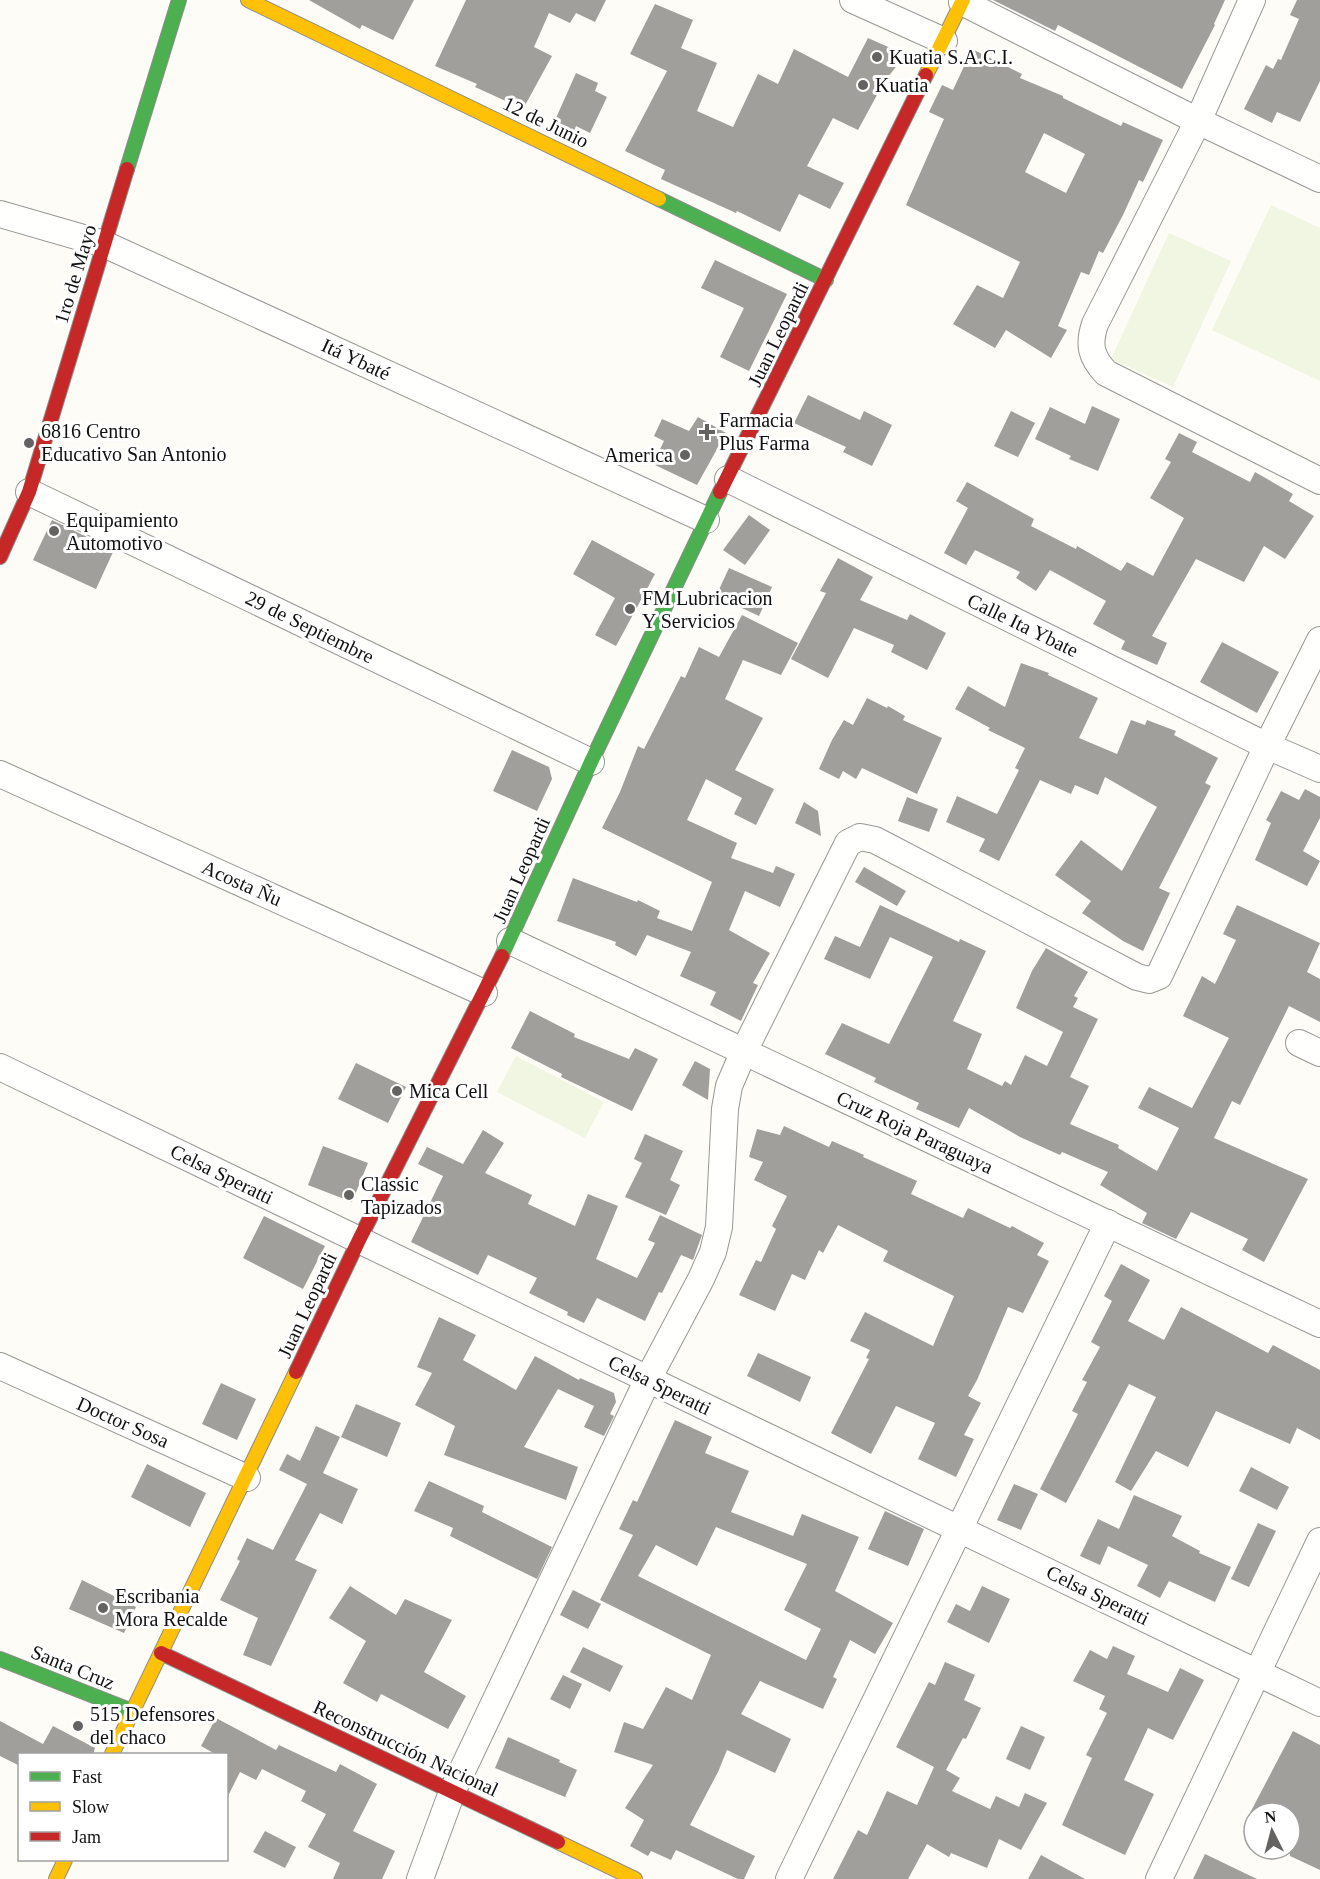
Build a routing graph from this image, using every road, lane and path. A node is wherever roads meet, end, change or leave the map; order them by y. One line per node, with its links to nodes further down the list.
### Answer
1 (178, 0): 10 (main road, 1ro de Mayo)
2 (248, 0): 11 (main road, 12 de Junio)
3 (853, 0): 6 (street)
4 (1252, 0): 7 (street)
5 (963, 1): 6 (main road, Juan Leopardi); 7 (street)
6 (944, 41): 11 (main road, Juan Leopardi)
7 (1198, 121): 8 (street); 13 (street)
8 (1320, 179)
9 (0, 214): 10 (street, Itá Ybaté)
10 (104, 244): 14 (main road, 1ro de Mayo); 15 (street, Itá Ybaté)
11 (826, 280): 12 (main road, Juan Leopardi)
12 (728, 480): 15 (main road, Juan Leopardi); 18 (street, Calle Ita Ybate)
13 (1320, 481)
14 (29, 492): 16 (main road, 1ro de Mayo); 19 (street, 29 de Septiembre)
15 (706, 520): 19 (main road, Juan Leopardi)
16 (0, 556)
17 (1320, 640): 18 (street)
18 (1267, 746): 20 (street, Calle Ita Ybate); 24 (street)
19 (591, 762): 22 (main road, Juan Leopardi)
20 (1320, 769)
21 (0, 774): 23 (street, Acosta Ñu)
22 (510, 941): 23 (main road, Juan Leopardi); 24 (street, Cruz Roja Paraguaya)
23 (484, 993): 27 (main road, Juan Leopardi)
24 (744, 1051): 26 (street, Cruz Roja Paraguaya); 30 (street)
25 (0, 1067): 27 (street, Celsa Speratti)
26 (1108, 1223): 28 (street, Cruz Roja Paraguaya); 32 (street)
27 (359, 1240): 30 (street, Celsa Speratti); 31 (main road, Juan Leopardi)
28 (1320, 1324)
29 (0, 1366): 31 (street, Doctor Sosa)
30 (648, 1378): 32 (street, Celsa Speratti); 40 (street)
31 (247, 1478): 34 (main road, Juan Leopardi)
32 (960, 1528): 36 (street, Celsa Speratti); 45 (street)
33 (1320, 1541): 36 (street)
34 (161, 1653): 38 (main road, Juan Leopardi); 40 (main road, Reconstrucción Nacional)
35 (0, 1659): 38 (main road, Santa Cruz)
36 (1258, 1672): 37 (street, Celsa Speratti); 46 (street)
37 (1320, 1703)
38 (132, 1711): 39 (main road, Juan Leopardi)
39 (113, 1753)
40 (452, 1792): 43 (street); 44 (main road, Reconstrucción Nacional)
41 (65, 1861): 42 (main road)
42 (56, 1879)
43 (420, 1879)
44 (635, 1879)
45 (789, 1879)
46 (1160, 1879)

